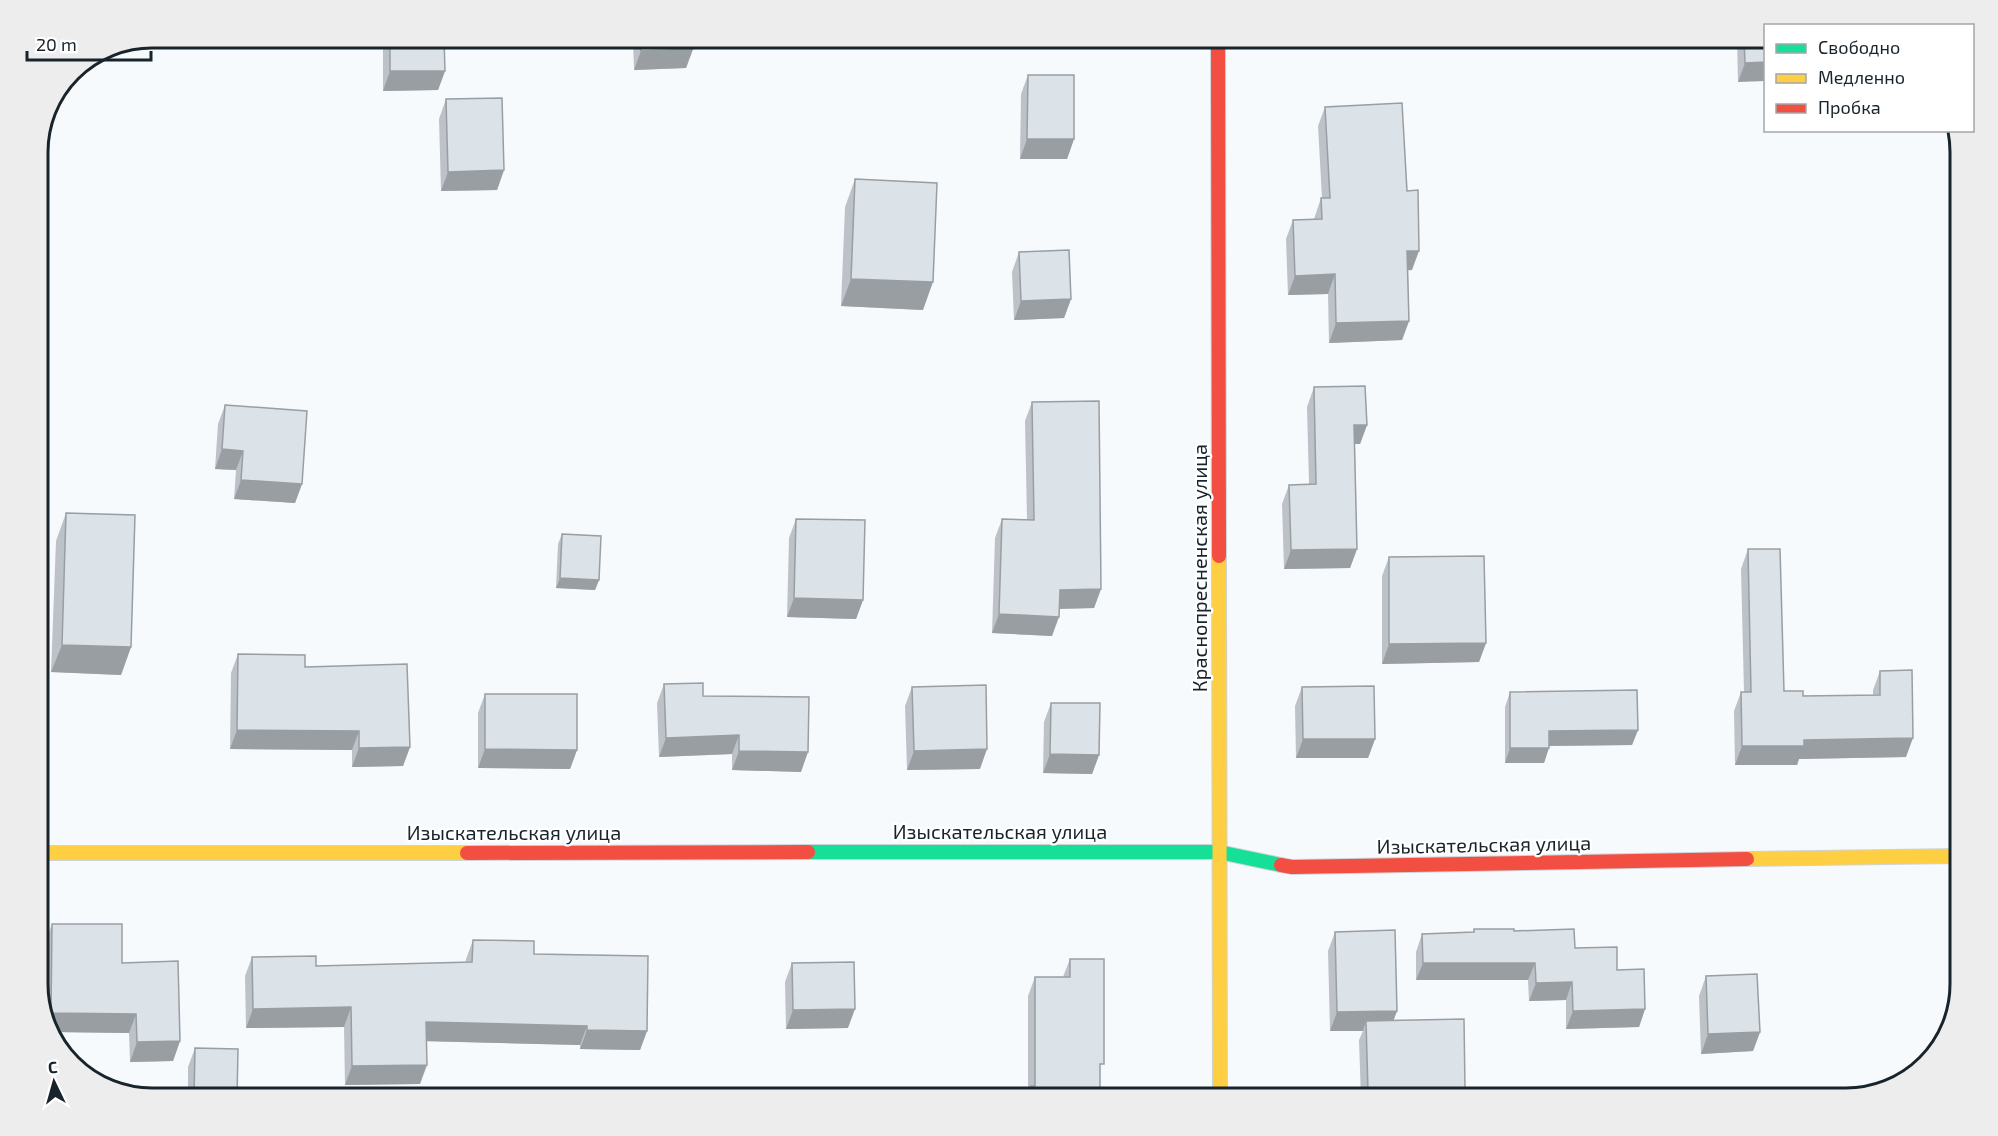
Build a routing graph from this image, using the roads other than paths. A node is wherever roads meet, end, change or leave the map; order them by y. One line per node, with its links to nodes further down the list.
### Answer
1 (1218, 48): 2 (street, Краснопресненская улица)
2 (1219, 852): 3 (street, Изыскательская улица); 4 (street, Изыскательская улица); 5 (street, Краснопресненская улица)
3 (48, 853)
4 (1950, 856)
5 (1220, 1088)

